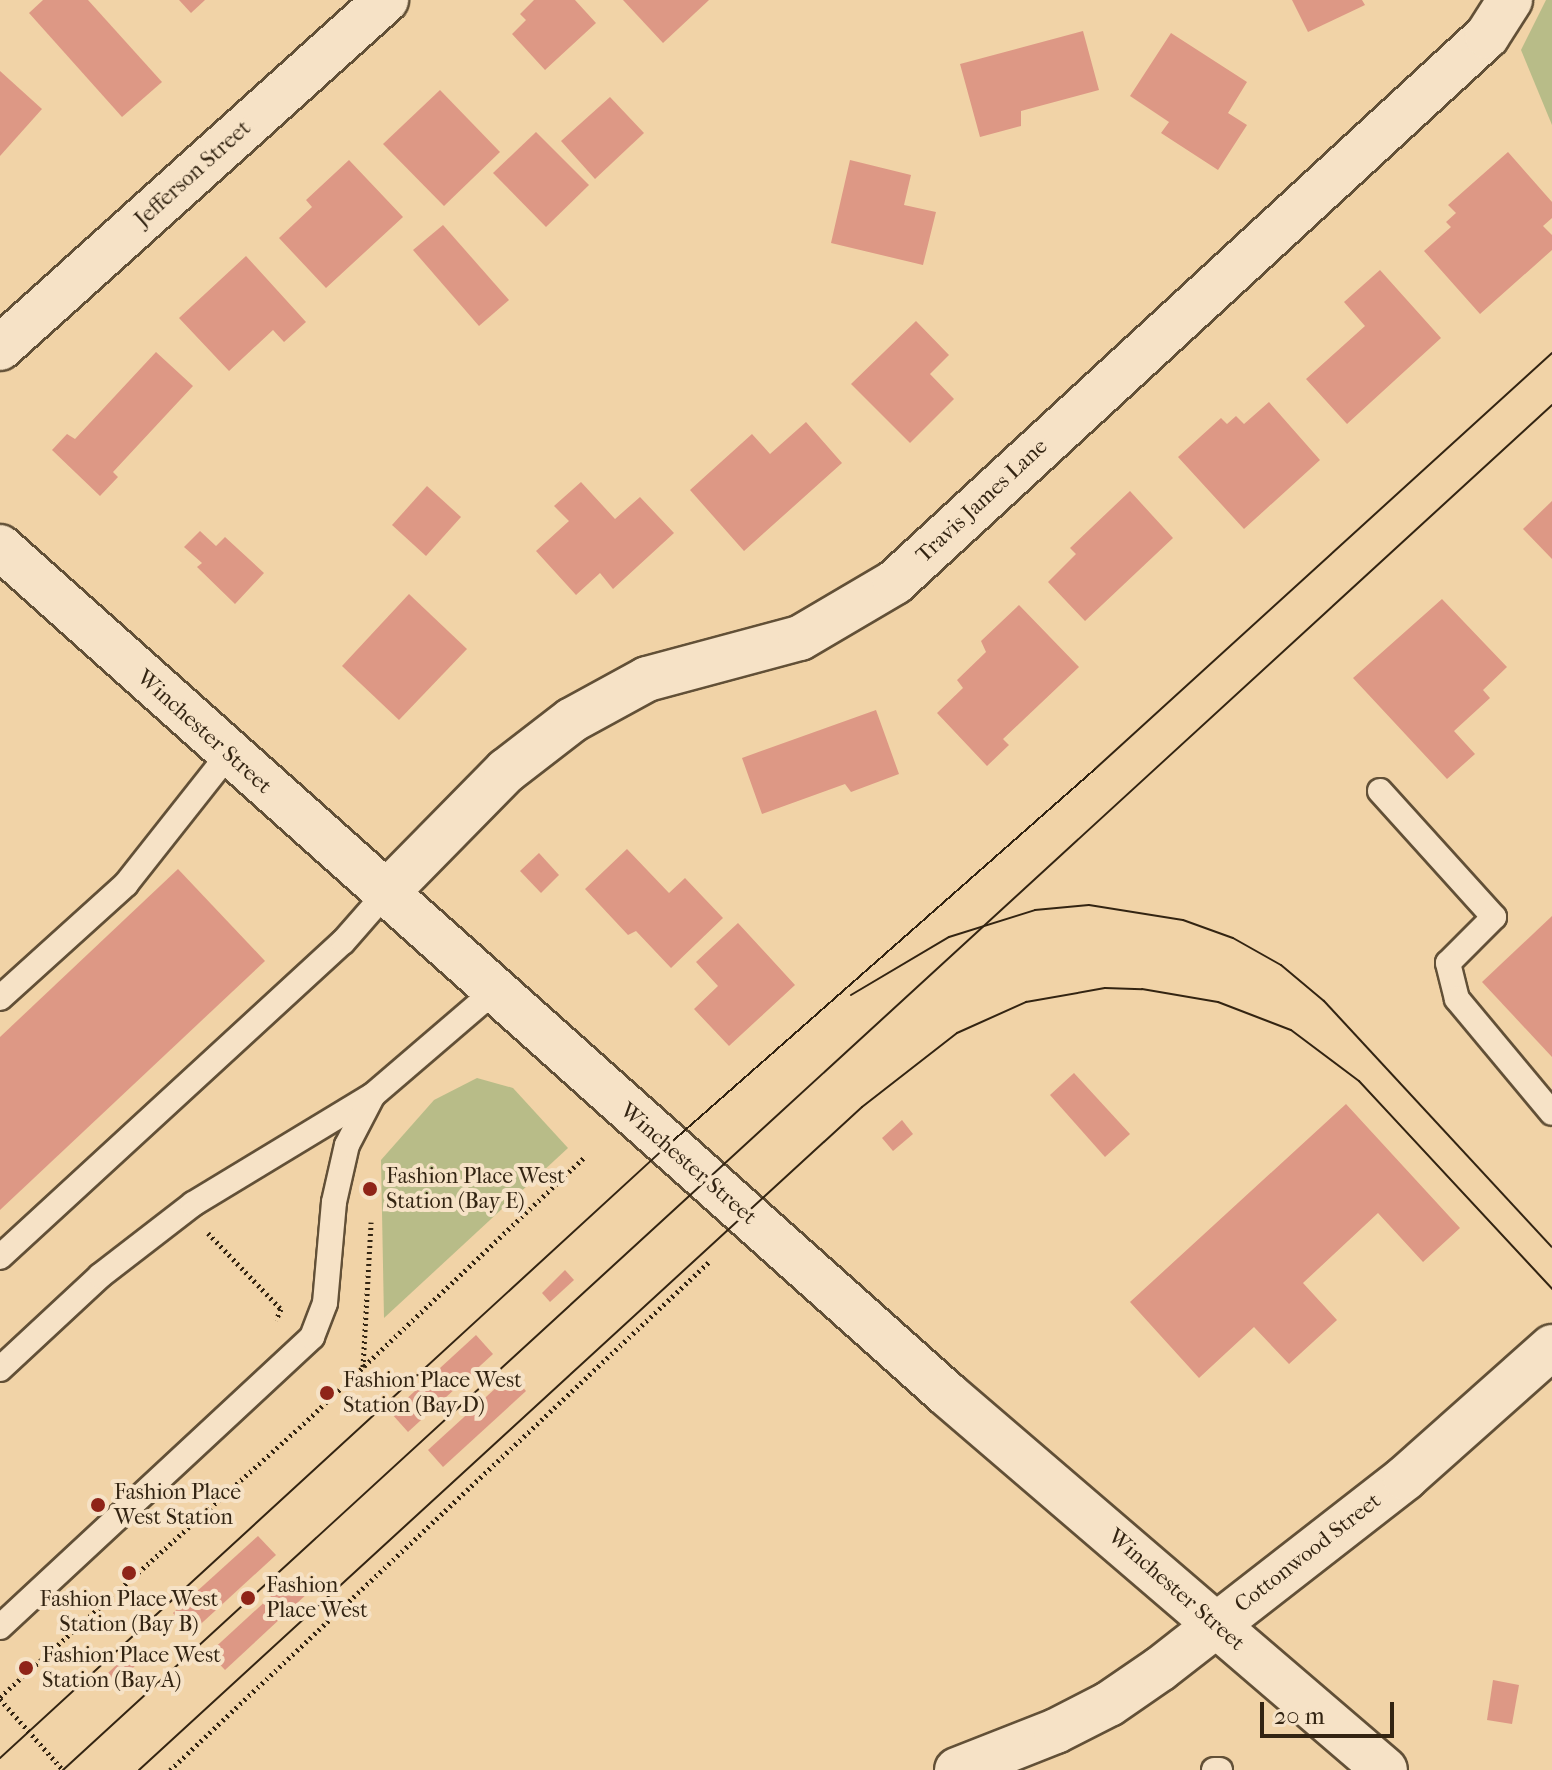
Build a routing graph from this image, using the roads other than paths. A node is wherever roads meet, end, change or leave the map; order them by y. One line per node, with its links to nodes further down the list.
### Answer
1 (386, 0): 3 (street, Jefferson Street)
2 (1510, 0): 7 (street, Travis James Lane)
3 (0, 348)
4 (0, 547): 5 (street, Winchester Street)
5 (228, 755): 7 (street, Winchester Street); 9 (lane)
6 (1380, 791): 11 (lane)
7 (385, 894): 8 (street, Winchester Street); 12 (lane)
8 (493, 992): 10 (lane); 15 (street, Winchester Street)
9 (0, 998)
10 (373, 1095): 14 (lane); 16 (lane)
11 (1552, 1113)
12 (0, 1257)
13 (1552, 1347): 15 (street, Cottonwood Street)
14 (0, 1369)
15 (1215, 1625): 17 (street, Cottonwood Street); 18 (street, Winchester Street)
16 (0, 1627)
17 (957, 1770)
18 (1385, 1770)

